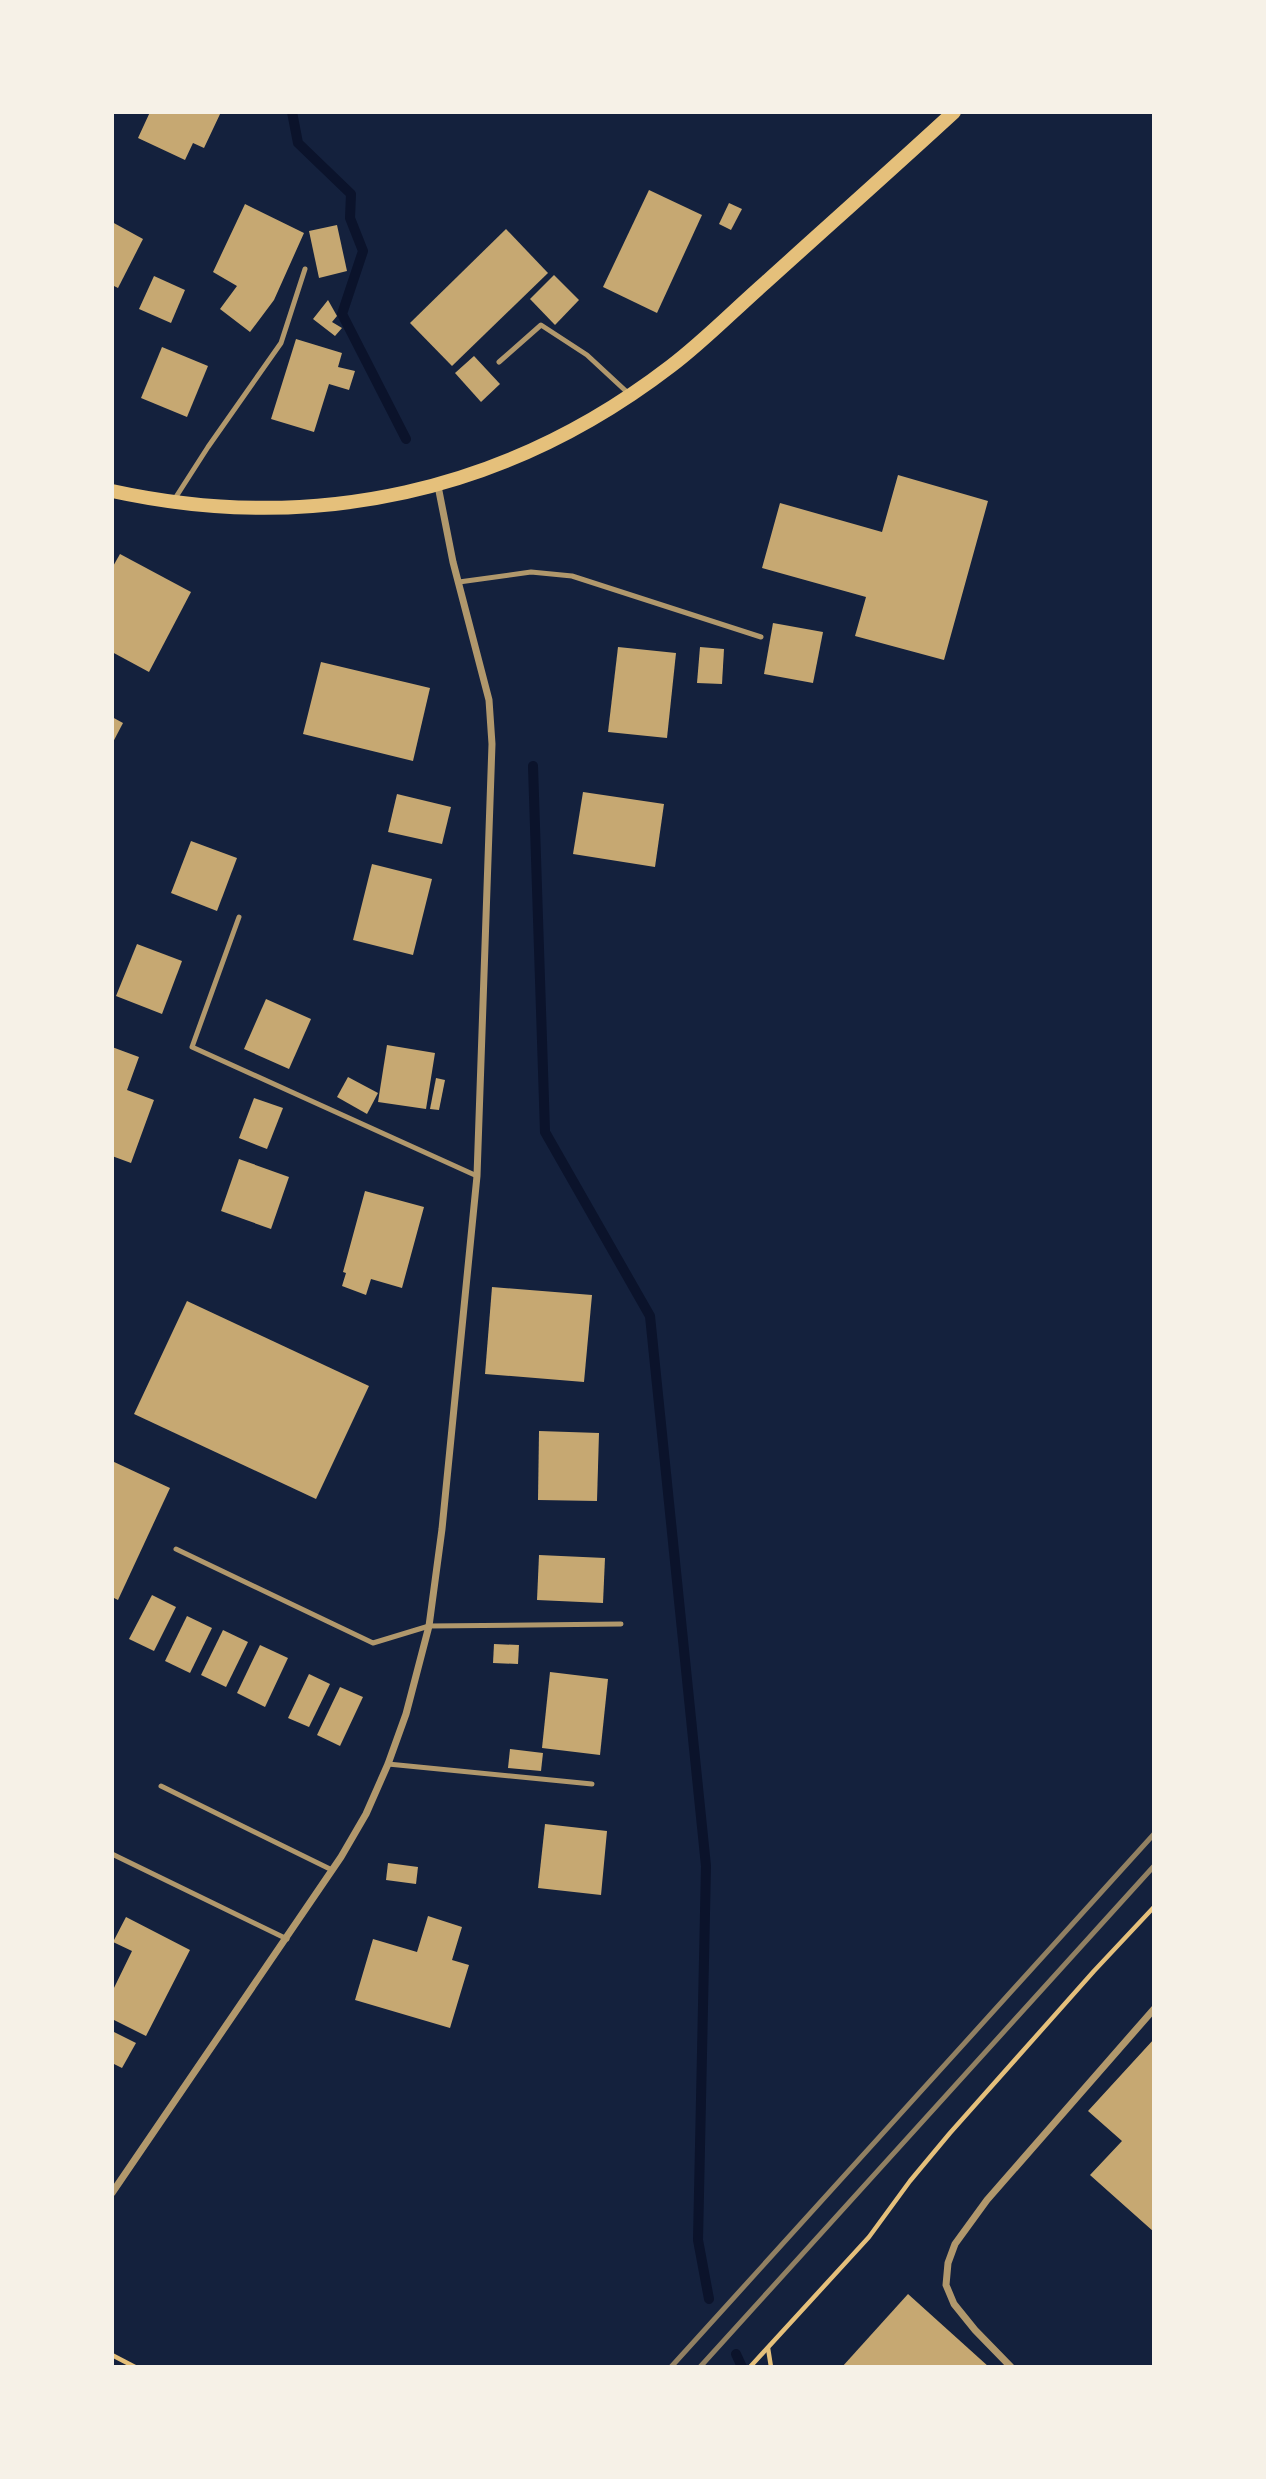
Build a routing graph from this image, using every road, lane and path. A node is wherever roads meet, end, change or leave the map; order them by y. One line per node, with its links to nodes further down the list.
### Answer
1 (954, 112): 4 (main road)
2 (305, 269): 7 (lane)
3 (499, 362): 4 (lane)
4 (630, 395): 5 (main road)
5 (438, 486): 7 (main road); 8 (street)
6 (112, 491): 7 (main road)
7 (172, 502)
8 (459, 582): 9 (lane); 11 (street)
9 (761, 637)
10 (239, 917): 11 (lane)
11 (477, 1176): 14 (street)
12 (176, 1549): 14 (lane)
13 (621, 1624): 14 (lane)
14 (429, 1626): 15 (street)
15 (388, 1765): 16 (lane); 19 (street)
16 (592, 1784)
17 (161, 1786): 19 (lane)
18 (112, 1854): 21 (lane)
19 (332, 1870): 21 (street)
20 (1154, 1907): 24 (path)
21 (287, 1939): 23 (street)
22 (1154, 2009): 29 (street)
23 (112, 2193)
24 (768, 2348): 27 (path); 28 (path)
25 (112, 2356): 26 (path)
26 (135, 2367)
27 (750, 2367)
28 (771, 2367)
29 (1011, 2367)

